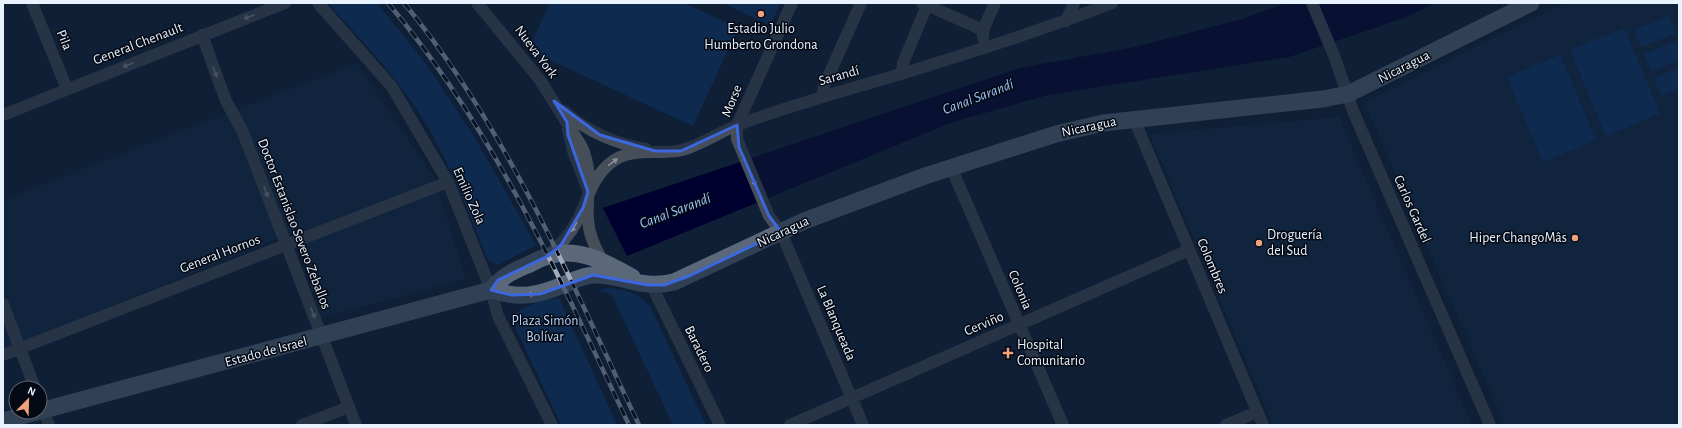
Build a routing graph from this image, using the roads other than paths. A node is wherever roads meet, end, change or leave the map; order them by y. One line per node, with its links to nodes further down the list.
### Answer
1 (32, 3): 18 (street, Pila)
2 (285, 3): 15 (street, General Chenault, one-way to 15)
3 (318, 3): 27 (street, Emilio Zola)
4 (792, 3): 24 (street, Morse)
5 (860, 3): 20 (street)
6 (995, 3): 14 (street)
7 (1074, 3): 13 (street)
8 (1112, 3): 13 (street, Sarandí)
9 (1312, 3): 19 (street, Carlos Gardel)
10 (1531, 3): 19 (main road, Nicaragua)
11 (480, 4): 21 (street, Nueva York)
12 (926, 4): 14 (street); 17 (street)
13 (1066, 21): 16 (street, Sarandí)
14 (983, 30): 16 (street)
15 (202, 35): 18 (street, General Chenault, one-way to 18); 30 (street, Doctor Estanislao Severo Zeballos, one-way to 30)
16 (984, 47): 17 (street, Sarandí)
17 (902, 73): 20 (street, Sarandí)
18 (67, 89): 22 (street, General Chenault)
19 (1348, 94): 23 (main road, Nicaragua); 55 (street, Carlos Gardel)
20 (822, 96): 24 (street, Sarandí)
21 (554, 101): 25 (street); 28 (street, Nueva York)
22 (3, 115)
23 (1134, 119): 26 (main road, Nicaragua); 31 (street, Colombres)
24 (737, 125): 25 (street, Sarandí); 29 (street, Morse, one-way to 29)
25 (655, 151): 28 (street, Sarandí, one-way to 25)
26 (951, 167): 29 (main road, Nicaragua); 37 (street, Colonia)
27 (448, 182): 30 (street, General Hornos); 35 (street, Emilio Zola)
28 (588, 192): 32 (street, one-way to 32); 33 (street, Nueva York)
29 (781, 232): 34 (main road, Nicaragua); 42 (street, La Blanqueada)
30 (286, 245): 38 (street, Doctor Estanislao Severo Zeballos, one-way to 38); 39 (street, General Hornos)
31 (1189, 250): 37 (street, Cerviño); 45 (street, Colombres)
32 (548, 256): 33 (main road); 35 (main road)
33 (602, 260): 34 (main road)
34 (650, 285): 35 (main road, one-way to 34); 49 (street, Baradero)
35 (491, 290): 38 (main road, Estado de Israel); 48 (street, Emilio Zola)
36 (3, 304): 39 (street)
37 (1019, 325): 42 (street, Cerviño); 52 (street, Colonia)
38 (322, 337): 43 (street, Doctor Estanislao Severo Zeballos); 44 (main road, Estado de Israel)
39 (21, 348): 40 (street, General Hornos); 41 (street)
40 (3, 355)
41 (32, 380)
42 (852, 397): 50 (street, Cerviño); 51 (street, La Blanqueada)
43 (348, 407): 46 (street); 47 (street, Doctor Estanislao Severo Zeballos)
44 (48, 410)
45 (1257, 412): 53 (street); 54 (street, Colombres)
46 (302, 425)
47 (356, 425)
48 (552, 425)
49 (720, 425)
50 (790, 425)
51 (863, 425)
52 (1063, 425)
53 (1226, 425)
54 (1263, 425)
55 (1490, 425)

